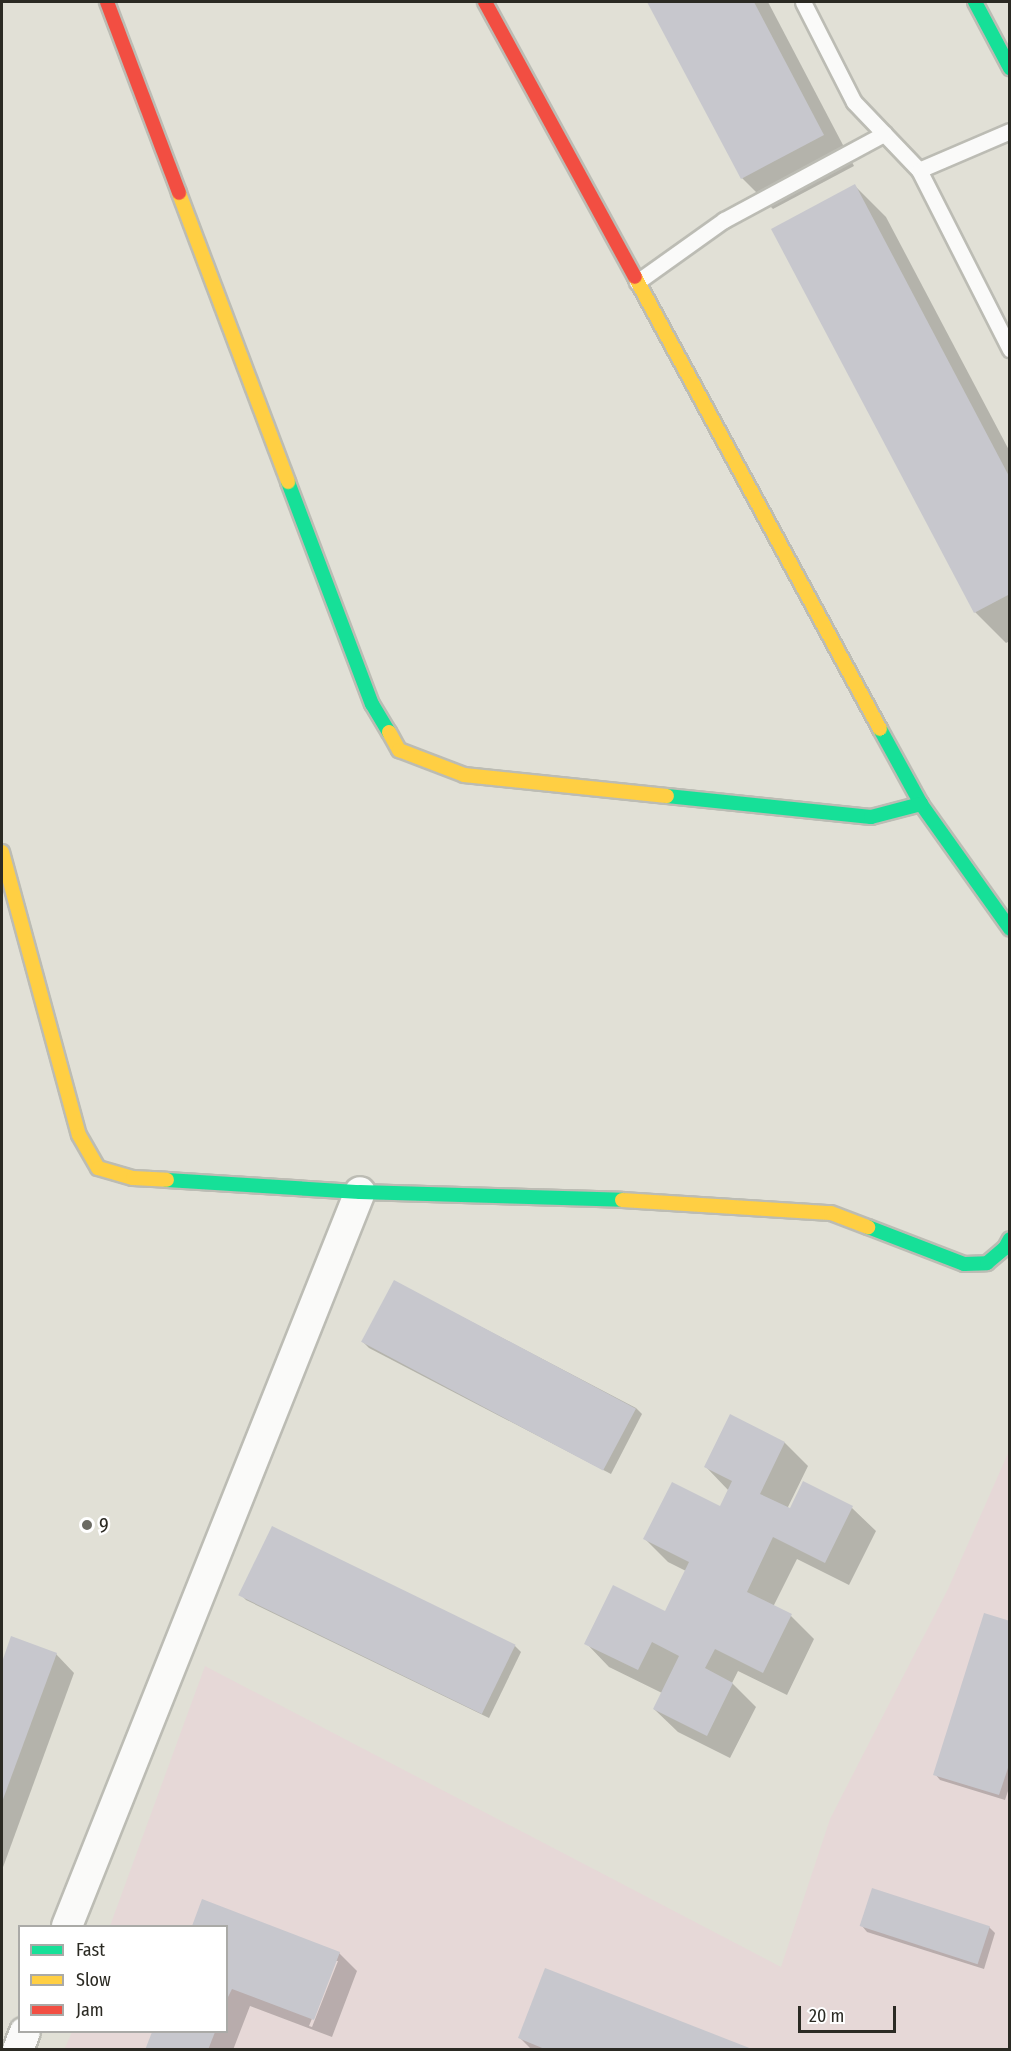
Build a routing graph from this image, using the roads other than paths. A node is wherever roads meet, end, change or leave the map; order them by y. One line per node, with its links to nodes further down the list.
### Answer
1 (107, 2): 11 (street)
2 (485, 2): 9 (street)
3 (803, 2): 7 (lane)
4 (975, 2): 5 (street)
5 (1010, 68)
6 (1010, 131): 8 (lane)
7 (884, 134): 8 (lane); 9 (lane)
8 (919, 170): 10 (lane)
9 (637, 282): 11 (street)
10 (1010, 349)
11 (921, 804): 13 (street)
12 (2, 852): 14 (street)
13 (1010, 929)
14 (360, 1192): 15 (street); 16 (street)
15 (1010, 1239)
16 (67, 1925)
17 (24, 2033): 18 (street)
18 (18, 2049)

